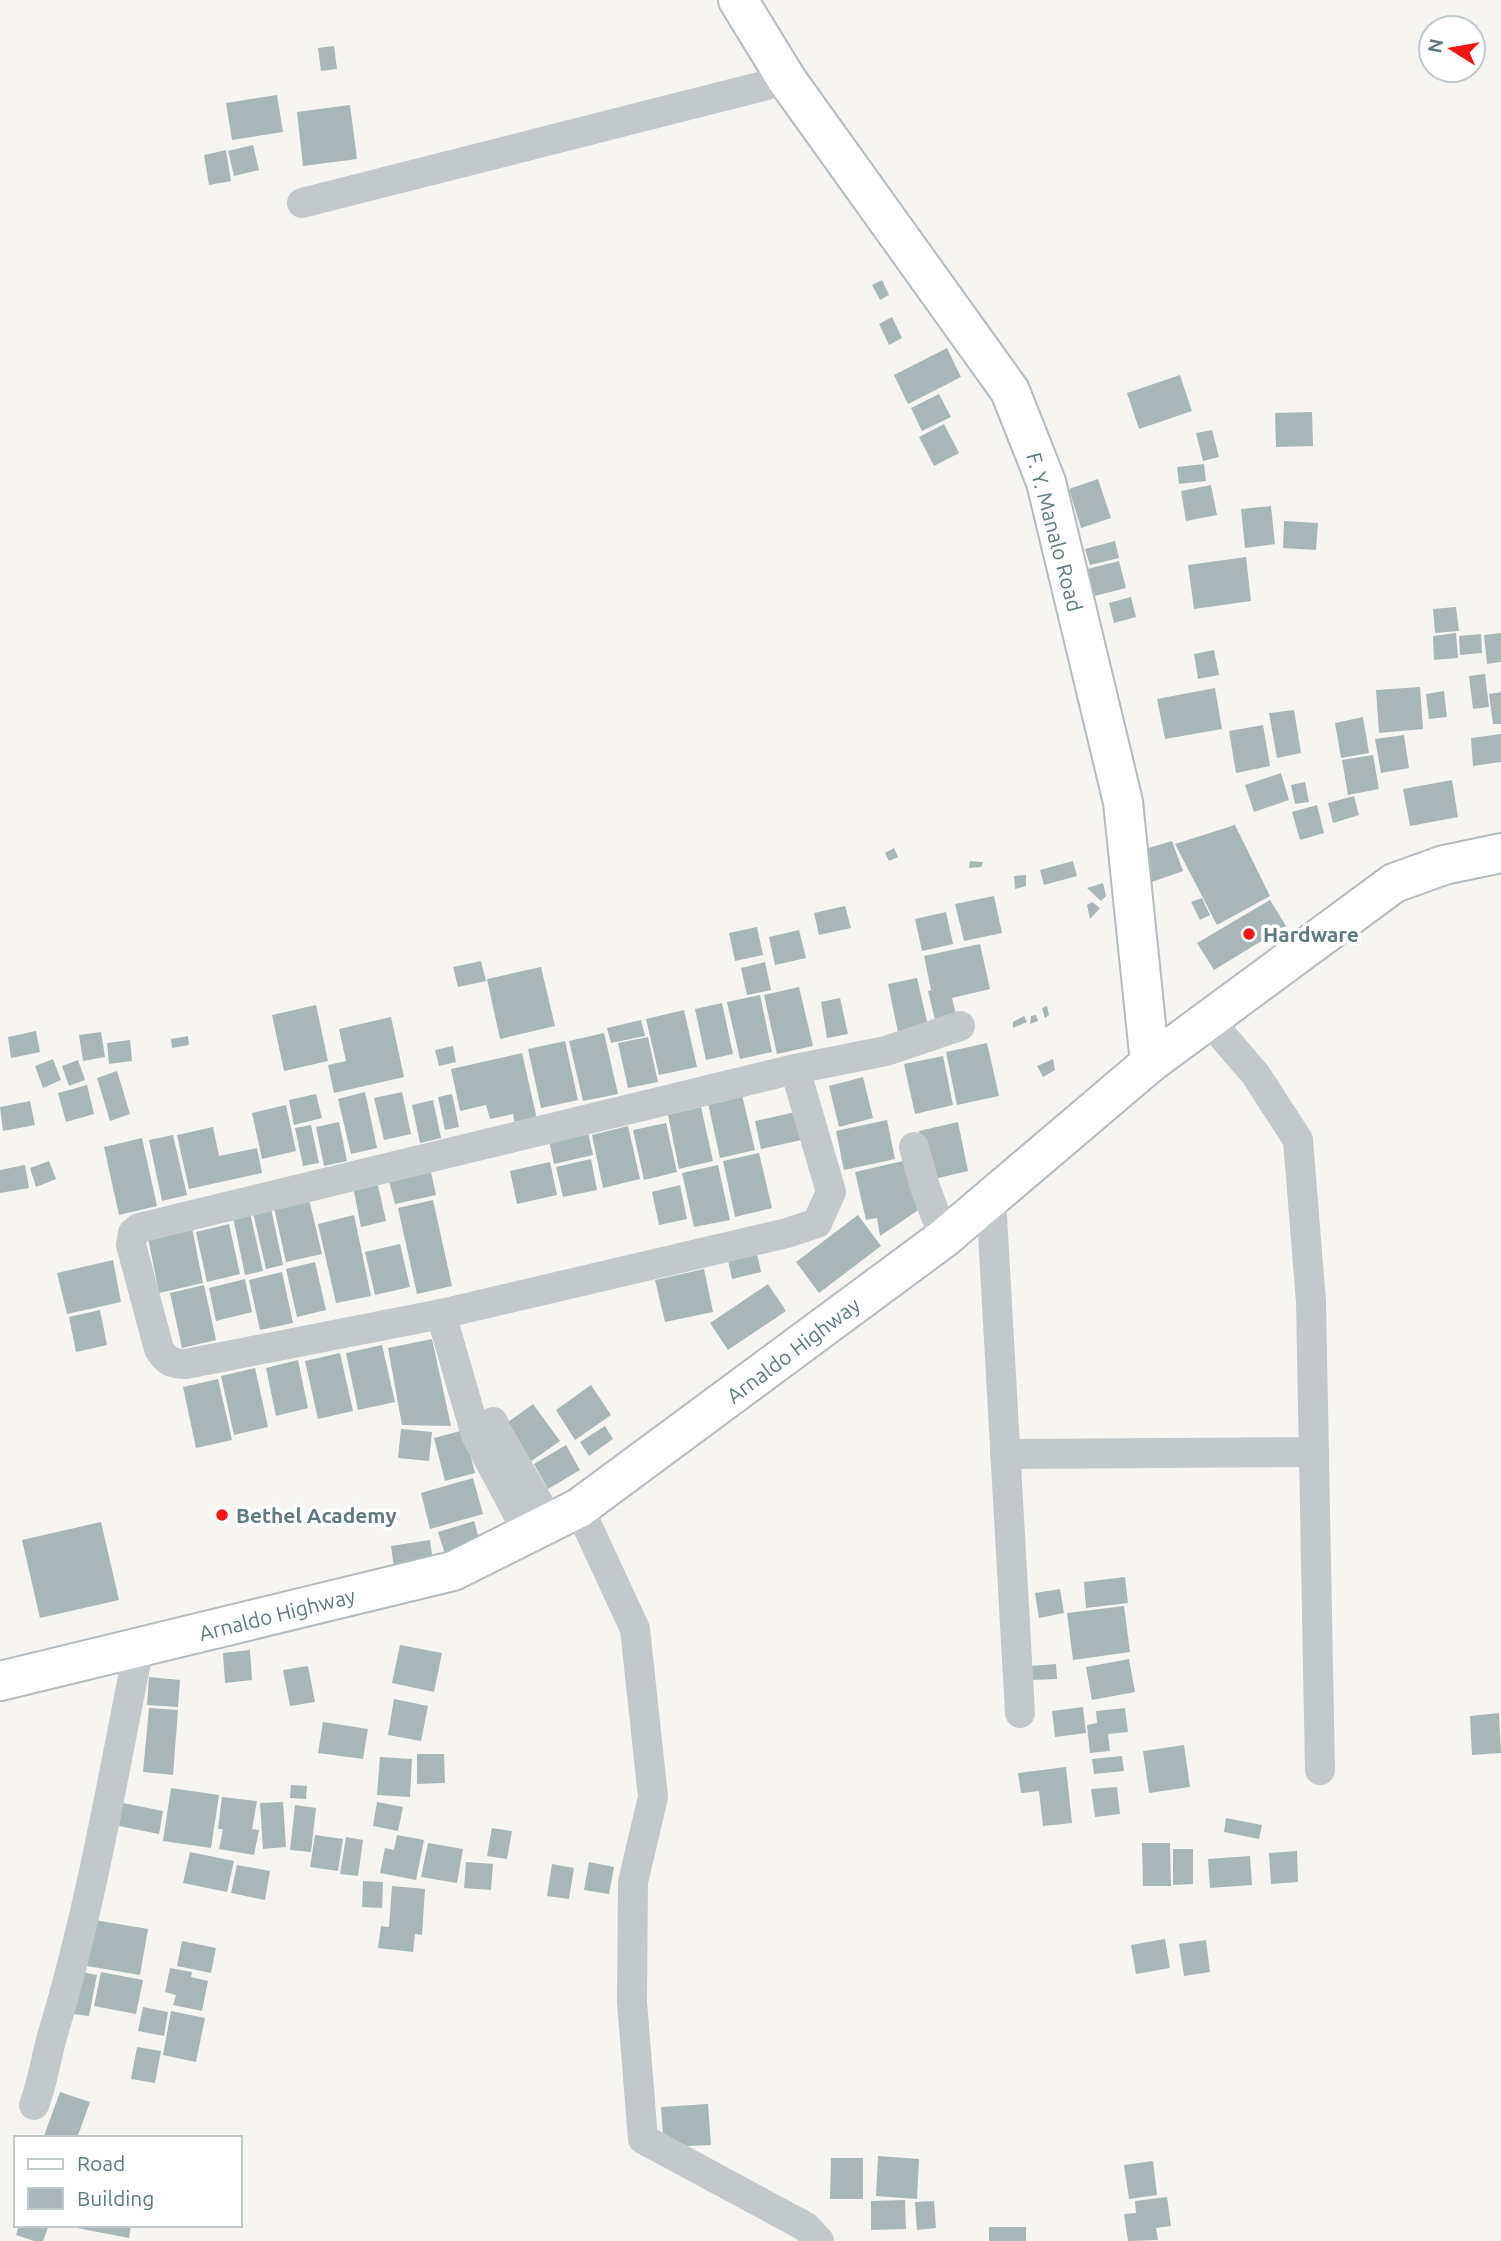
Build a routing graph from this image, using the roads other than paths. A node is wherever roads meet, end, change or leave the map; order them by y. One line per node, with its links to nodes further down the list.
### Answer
1 (737, 0): 2 (main road, F. Y. Manalo Road)
2 (787, 80): 3 (street); 7 (main road, F. Y. Manalo Road)
3 (302, 203)
4 (1501, 853): 5 (main road, Arnaldo Highway)
5 (1208, 1019): 7 (main road, Arnaldo Highway); 13 (street)
6 (960, 1026): 8 (street)
7 (1150, 1063): 10 (main road, Arnaldo Highway)
8 (795, 1069): 12 (street); 12 (street)
9 (914, 1147): 11 (street)
10 (991, 1198): 11 (main road, Arnaldo Highway); 14 (street)
11 (944, 1238): 15 (main road, Arnaldo Highway)
12 (451, 1311): 15 (street)
13 (1314, 1452): 14 (street); 19 (street)
14 (1005, 1454): 18 (street)
15 (552, 1521): 16 (main road, Arnaldo Highway); 21 (street)
16 (139, 1647): 17 (main road, Arnaldo Highway); 20 (street)
17 (0, 1681)
18 (1020, 1713)
19 (1320, 1770)
20 (34, 2105)
21 (819, 2241)

